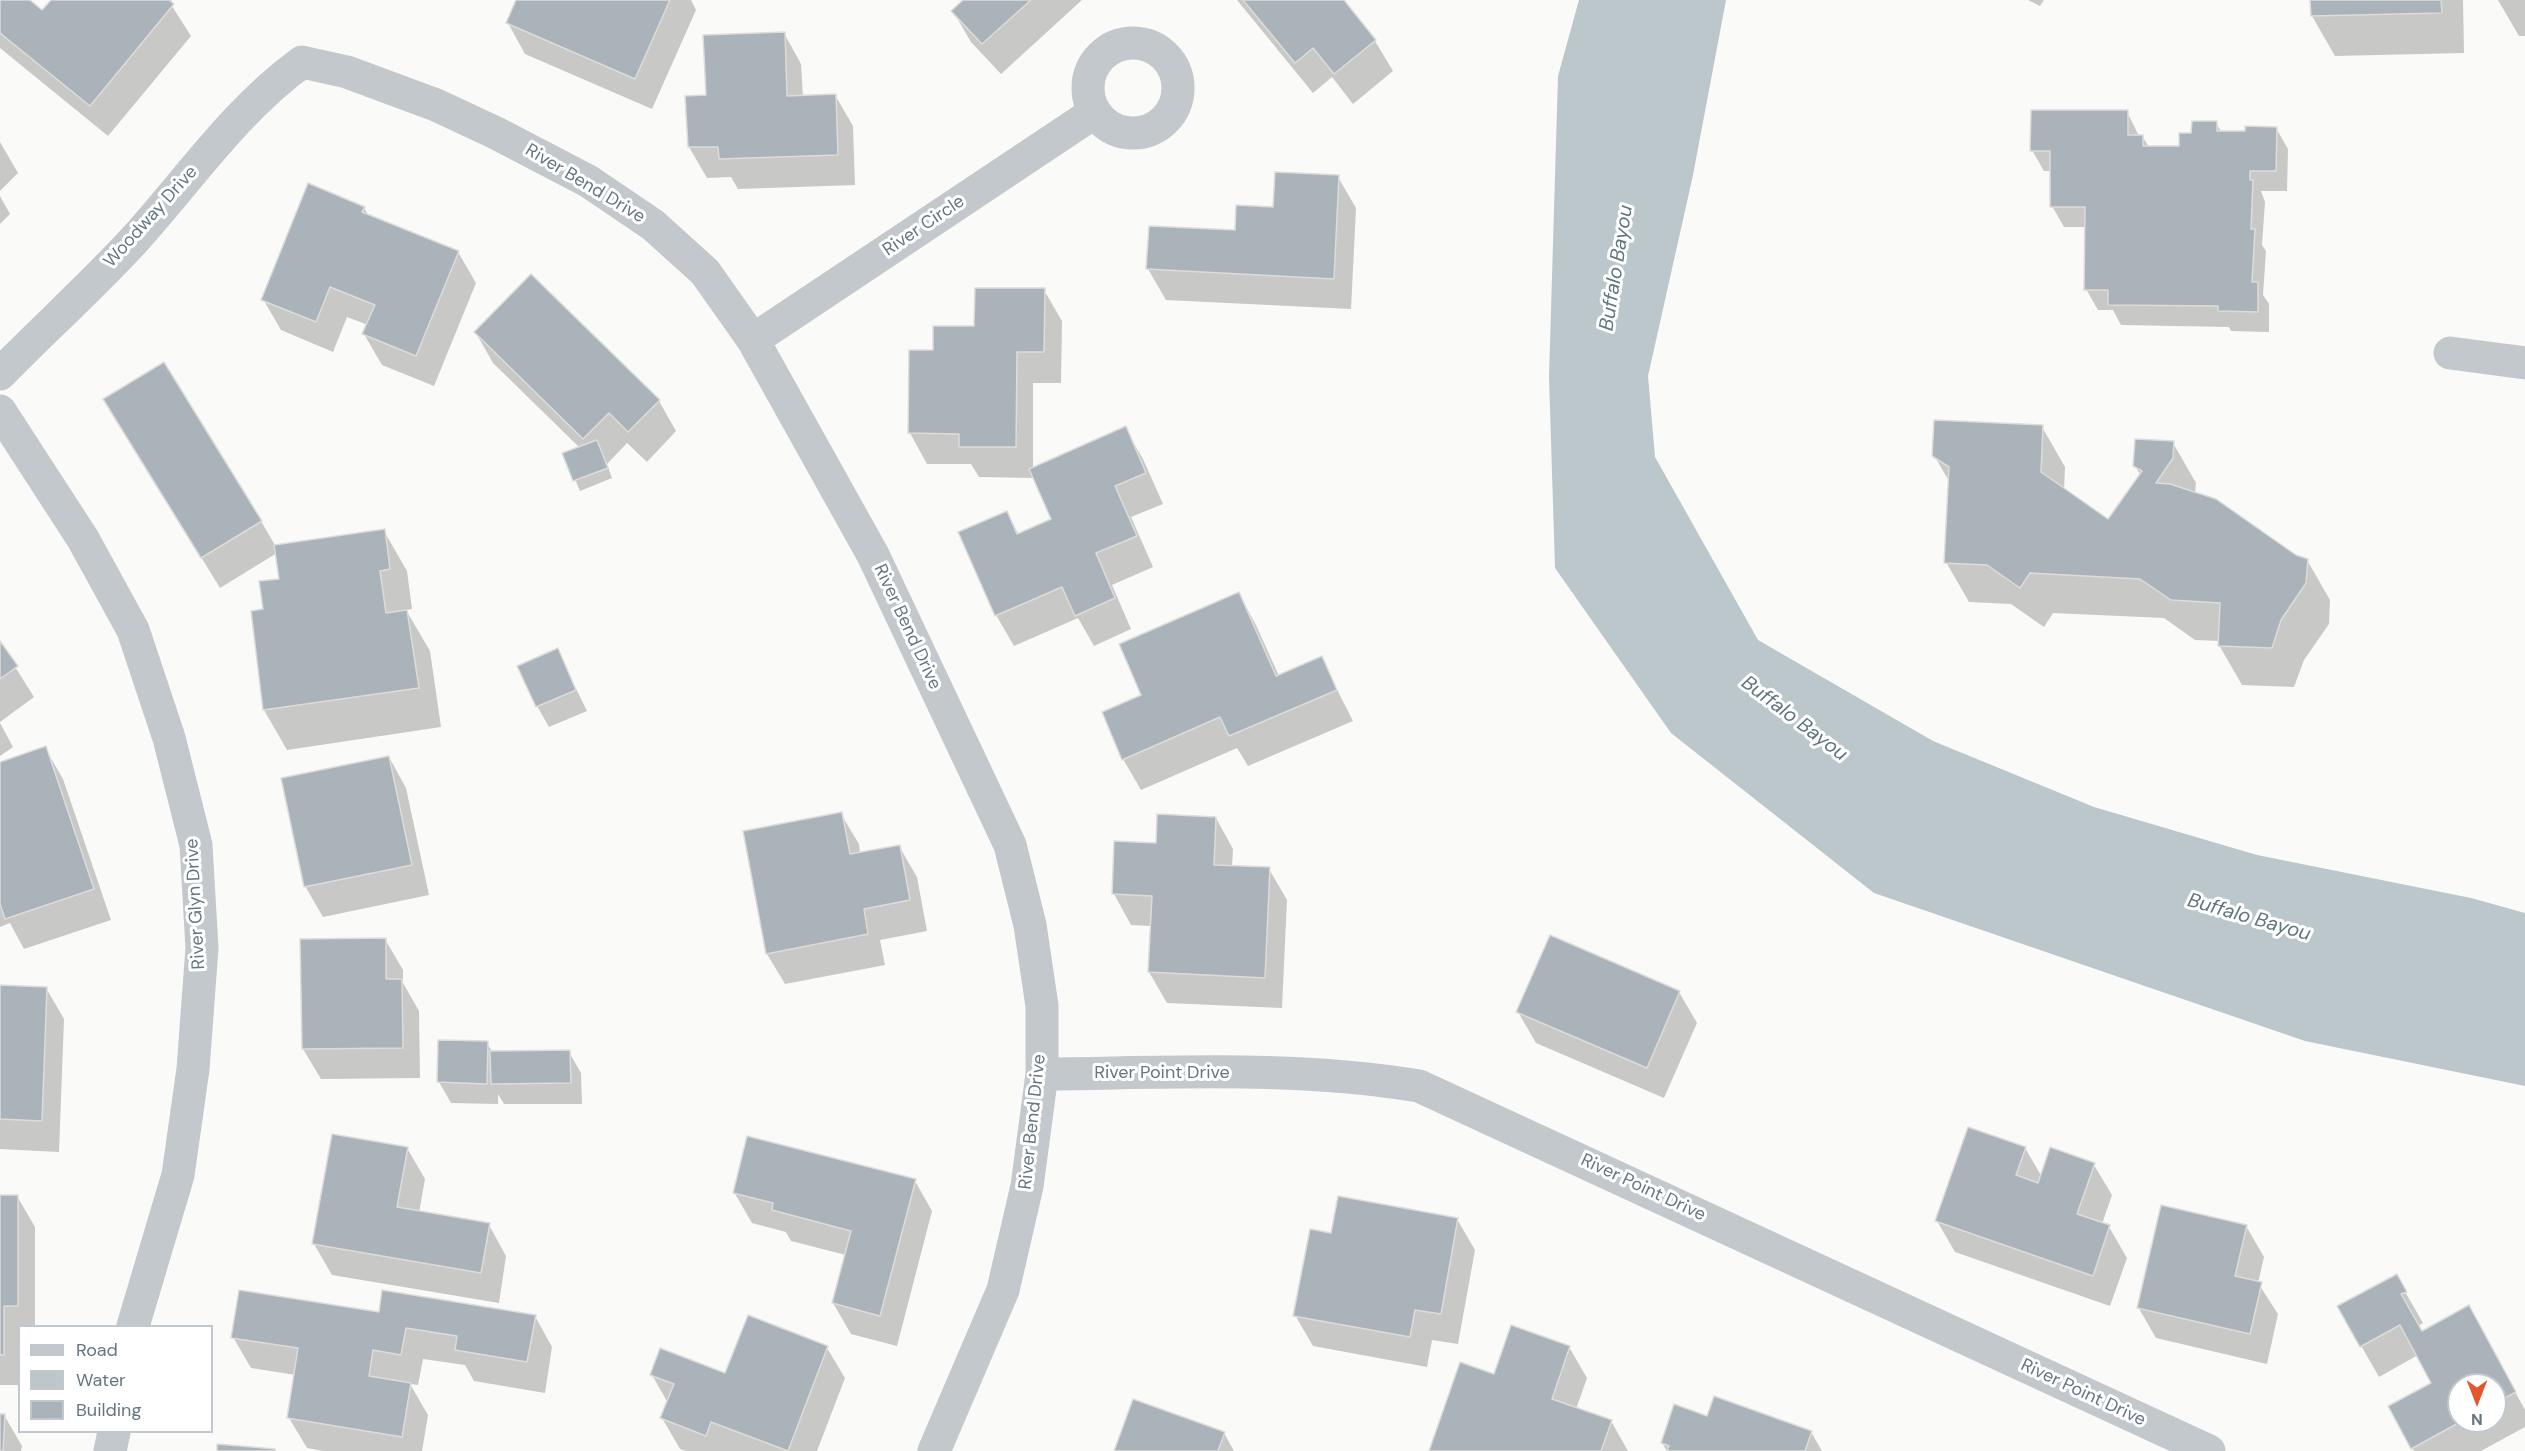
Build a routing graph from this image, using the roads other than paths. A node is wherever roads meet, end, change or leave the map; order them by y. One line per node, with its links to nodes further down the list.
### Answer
1 (302, 62): 3 (street, River Bend Drive); 6 (street, Woodway Drive)
2 (1095, 112): 3 (street, River Circle)
3 (753, 340): 8 (street, River Bend Drive)
4 (2450, 353): 5 (street)
5 (2525, 363)
6 (0, 374)
7 (0, 411): 9 (street, River Glyn Drive)
8 (1042, 1074): 12 (street, River Bend Drive); 13 (street, River Point Drive)
9 (133, 1325)
10 (114, 1433): 11 (street)
11 (110, 1451)
12 (934, 1451)
13 (2209, 1451)

